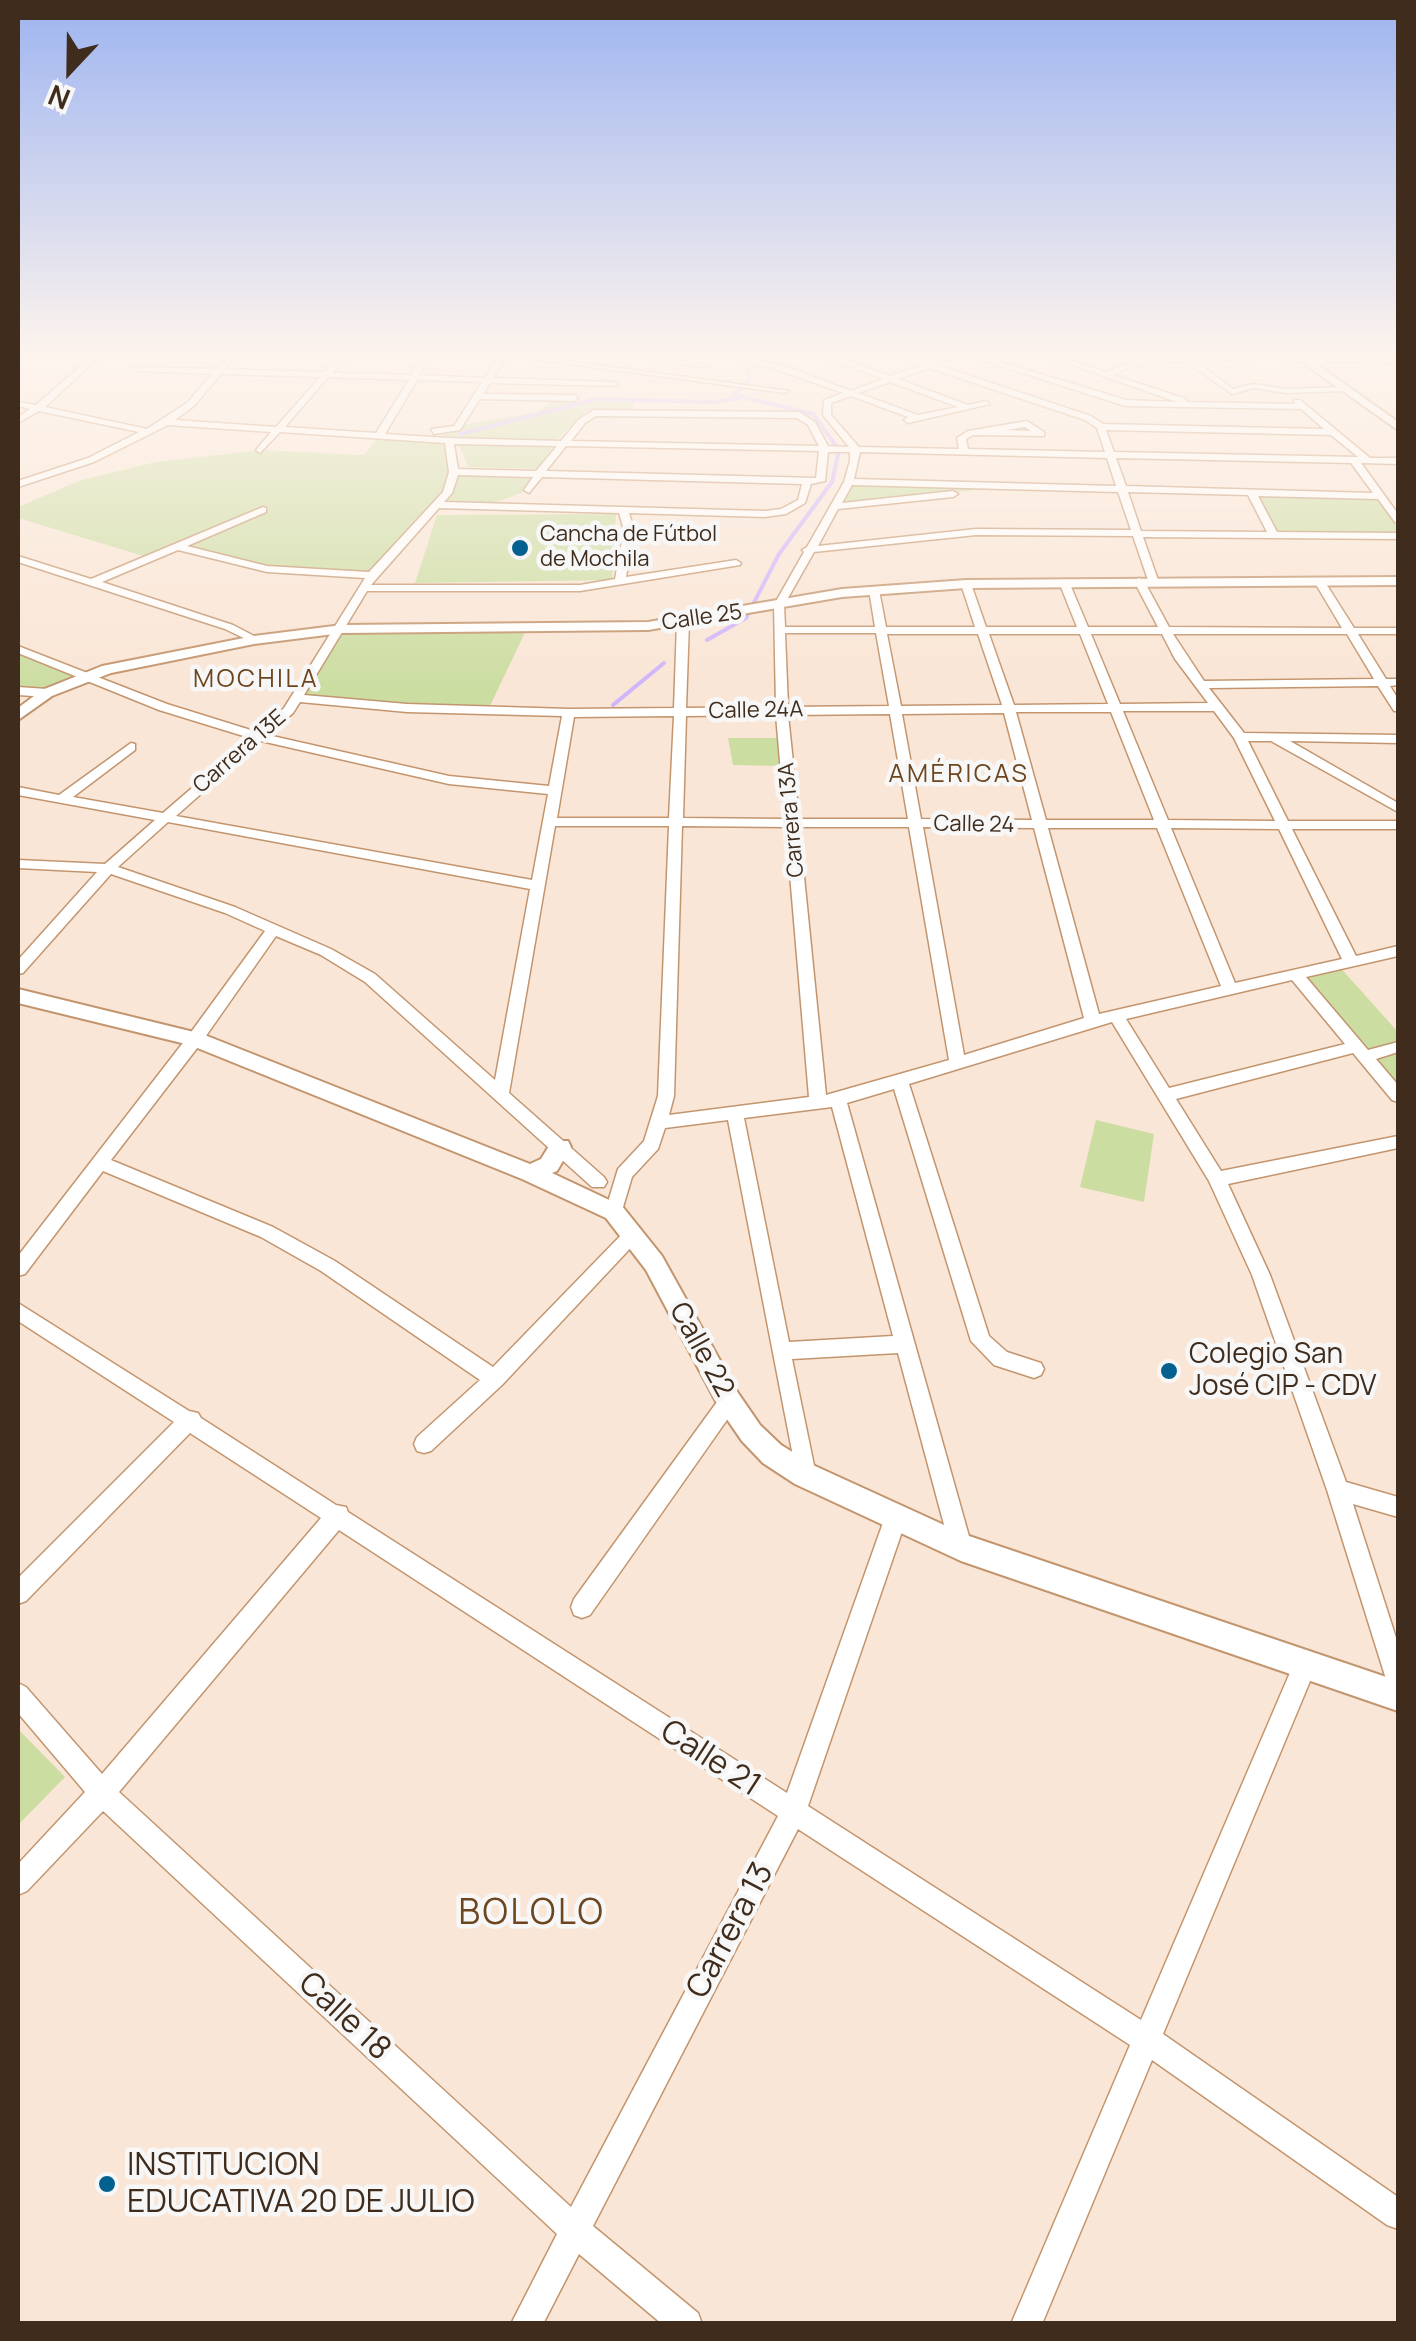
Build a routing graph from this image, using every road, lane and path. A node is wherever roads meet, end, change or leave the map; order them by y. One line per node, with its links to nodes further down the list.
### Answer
1 (69, 465): 10 (street)
2 (453, 465): 9 (street)
3 (546, 465): 11 (street)
4 (824, 465): 13 (street)
5 (850, 465): 14 (street, Carrera 13A)
6 (1117, 465): 18 (street)
7 (1358, 465): 20 (street)
8 (18, 471): 10 (street)
9 (454, 472): 11 (street); 21 (street, Carrera 13E)
10 (48, 474): 15 (street)
11 (539, 474): 12 (street); 17 (street)
12 (571, 474): 13 (street); 17 (street)
13 (807, 482): 25 (street)
14 (849, 482): 16 (street); 23 (street, Carrera 13A)
15 (18, 484)
16 (985, 486): 18 (street); 23 (street)
17 (530, 490): 22 (street)
18 (1125, 491): 19 (street); 27 (street)
19 (1252, 494): 20 (street); 28 (street)
20 (1380, 496): 26 (street)
21 (438, 505): 22 (street); 34 (street, Carrera 13E)
22 (486, 506): 25 (street)
23 (834, 506): 31 (street, Carrera 13A)
24 (263, 510): 30 (street)
25 (623, 511): 38 (street)
26 (1398, 520)
27 (1138, 534): 28 (street); 31 (street); 35 (street)
28 (1274, 535): 29 (street)
29 (1398, 536)
30 (182, 548): 34 (street); 40 (street)
31 (807, 550): 44 (street, Carrera 13A)
32 (18, 559): 40 (street, Calle 25)
33 (736, 563): 38 (street)
34 (372, 574): 42 (street, Carrera 13E)
35 (1146, 580): 36 (street, Calle 25); 39 (street, Calle 25); 52 (street)
36 (1319, 581): 37 (street, Calle 25); 49 (street)
37 (1398, 581)
38 (620, 582): 42 (street)
39 (1064, 582): 41 (street, Calle 25); 51 (street)
40 (89, 584): 54 (street, Calle 25)
41 (966, 584): 43 (street, Calle 25); 50 (street)
42 (364, 588): 46 (street, Carrera 13E)
43 (874, 590): 44 (street, Calle 25); 48 (street)
44 (779, 605): 45 (street, Calle 25); 47 (street, Carrera 13A)
45 (682, 622): 46 (street, Calle 25); 69 (street)
46 (342, 630): 54 (street, Calle 25); 62 (street, Carrera 13E)
47 (778, 630): 48 (street); 67 (street, Carrera 13A)
48 (884, 630): 50 (street); 68 (street)
49 (1350, 630): 52 (street); 53 (street); 57 (street)
50 (981, 631): 51 (street); 64 (street)
51 (1084, 631): 52 (street); 65 (street)
52 (1164, 631): 59 (street)
53 (1398, 631)
54 (254, 640): 56 (street)
55 (18, 649): 56 (street)
56 (84, 676): 61 (street); 72 (street)
57 (1382, 682): 58 (street); 59 (street); 66 (street)
58 (1398, 682)
59 (1199, 685): 63 (street)
60 (18, 691): 61 (street)
61 (47, 692): 71 (street)
62 (298, 698): 70 (street, Calle 24A); 72 (street, Carrera 13E)
63 (1215, 707): 65 (street, Calle 24A); 73 (street)
64 (1009, 708): 65 (street, Calle 24A); 68 (street, Calle 24A); 88 (street)
65 (1116, 708): 89 (street)
66 (1398, 708)
67 (782, 710): 68 (street, Calle 24A); 69 (street, Calle 24A); 86 (street, Carrera 13A)
68 (896, 710): 87 (street)
69 (678, 712): 70 (street, Calle 24A); 85 (street)
70 (569, 713): 77 (street)
71 (18, 715)
72 (261, 737): 77 (street); 81 (street, Carrera 13E)
73 (1240, 737): 74 (street); 84 (street)
74 (1275, 738): 75 (street); 80 (street)
75 (1398, 739)
76 (132, 748): 79 (street)
77 (552, 790): 83 (street)
78 (18, 791): 79 (street)
79 (62, 799): 81 (street)
80 (1394, 806): 82 (street)
81 (164, 816): 91 (street, Carrera 13E); 92 (street)
82 (1398, 821): 84 (street, Calle 24)
83 (549, 822): 85 (street, Calle 24); 92 (street)
84 (1283, 822): 89 (street, Calle 24); 95 (street)
85 (672, 824): 86 (street, Calle 24); 112 (street)
86 (792, 824): 87 (street, Calle 24); 110 (street, Carrera 13A)
87 (914, 824): 88 (street, Calle 24); 105 (street)
88 (1042, 826): 89 (street, Calle 24); 101 (street)
89 (1162, 826): 98 (street)
90 (18, 864): 91 (street)
91 (108, 868): 93 (street); 96 (street, Carrera 13E)
92 (538, 886): 108 (street)
93 (274, 928): 102 (street); 108 (street)
94 (1398, 951): 95 (street)
95 (1351, 961): 97 (street)
96 (18, 969)
97 (1296, 975): 98 (street); 104 (street)
98 (1230, 990): 100 (street)
99 (18, 996): 102 (street, Calle 22)
100 (1116, 1018): 101 (street); 107 (street)
101 (1093, 1022): 105 (street)
102 (194, 1040): 115 (street); 116 (street, Calle 22)
103 (1398, 1047): 104 (street)
104 (1361, 1051): 107 (street); 109 (street)
105 (957, 1060): 106 (street)
106 (900, 1081): 110 (street); 127 (street)
107 (1166, 1095): 118 (street)
108 (500, 1096): 114 (street)
109 (1398, 1096)
110 (828, 1102): 111 (street); 125 (street)
111 (735, 1115): 112 (street); 126 (street)
112 (661, 1122): 117 (street)
113 (1398, 1142): 118 (street)
114 (560, 1147): 116 (street); 119 (street)
115 (100, 1163): 123 (street); 128 (street)
116 (530, 1173): 120 (street, Calle 22)
117 (624, 1174): 119 (street); 121 (street)
118 (1217, 1179): 133 (street)
119 (598, 1182): 120 (street)
120 (574, 1192): 121 (street, Calle 22)
121 (614, 1212): 122 (street, Calle 22)
122 (632, 1234): 128 (street); 129 (street, Calle 22)
123 (18, 1268)
124 (18, 1311): 130 (street, Calle 21)
125 (907, 1344): 126 (street); 137 (street)
126 (780, 1351): 132 (street)
127 (1034, 1369)
128 (495, 1380): 131 (street)
129 (729, 1401): 132 (street, Calle 22); 139 (street)
130 (191, 1419): 135 (street, Calle 21); 138 (street)
131 (424, 1444)
132 (805, 1476): 136 (street, Calle 22)
133 (1338, 1490): 134 (street); 141 (street)
134 (1398, 1507)
135 (338, 1514): 144 (street); 145 (street, Calle 21)
136 (894, 1520): 137 (street, Calle 22); 145 (street, Carrera 13)
137 (961, 1547): 140 (street, Calle 22)
138 (18, 1593)
139 (582, 1608)
140 (1306, 1662): 143 (street, Calle 22); 147 (street)
141 (1398, 1679)
142 (18, 1695): 144 (street, Calle 18)
143 (1398, 1696)
144 (102, 1793): 146 (street); 149 (street, Calle 18)
145 (793, 1813): 147 (street, Calle 21); 149 (street, Carrera 13)
146 (18, 1882)
147 (1146, 2038): 148 (street, Calle 21); 152 (street)
148 (1398, 2214)
149 (574, 2230): 150 (street, Carrera 13); 151 (street, Calle 18)
150 (526, 2324)
151 (687, 2324)
152 (1026, 2324)

